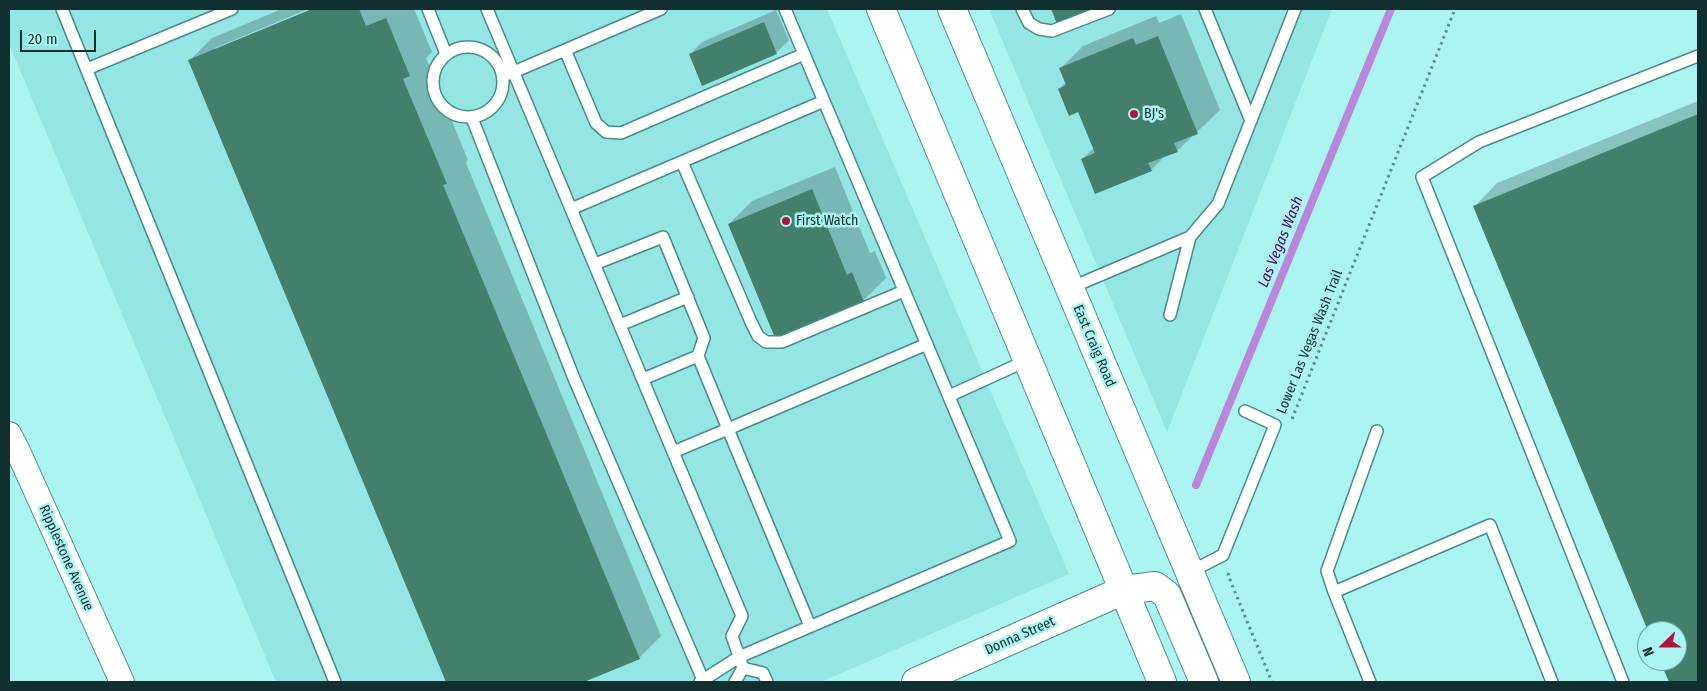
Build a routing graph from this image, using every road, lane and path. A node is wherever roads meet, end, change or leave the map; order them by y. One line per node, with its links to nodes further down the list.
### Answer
1 (62, 9): 18 (lane)
2 (232, 9): 18 (lane)
3 (428, 9): 15 (lane)
4 (488, 9): 19 (lane)
5 (661, 9): 14 (lane)
6 (785, 9): 16 (lane)
7 (881, 9): 35 (main road)
8 (952, 9): 28 (main road, East Craig Road)
9 (1022, 9): 10 (lane)
10 (1109, 9)
11 (1205, 9): 23 (lane)
12 (1295, 9): 23 (lane)
13 (1455, 9): 39 (path, Lower Las Vegas Wash Trail)
14 (565, 50): 16 (lane); 19 (lane)
15 (446, 54): 20 (lane); 22 (lane)
16 (804, 54): 21 (lane)
17 (1698, 56): 62 (lane)
18 (86, 69): 52 (lane)
19 (514, 72): 20 (lane); 25 (lane)
20 (502, 76): 22 (lane)
21 (824, 101): 24 (lane); 29 (lane)
22 (472, 118): 50 (lane)
23 (1250, 121): 26 (lane)
24 (682, 162): 25 (lane); 29 (lane)
25 (572, 209): 27 (lane)
26 (1190, 237): 28 (lane); 31 (lane)
27 (595, 264): 30 (lane); 32 (lane)
28 (1070, 288): 45 (main road, East Craig Road)
29 (904, 291): 33 (lane)
30 (688, 297): 32 (lane); 34 (lane)
31 (1170, 315)
32 (620, 325): 36 (lane)
33 (927, 344): 37 (lane); 40 (lane)
34 (698, 356): 36 (lane); 40 (lane)
35 (1028, 360): 37 (lane); 46 (main road)
36 (643, 379): 43 (lane)
37 (949, 396): 48 (lane)
38 (1245, 411): 45 (lane)
39 (1292, 420)
40 (728, 429): 43 (lane); 48 (lane)
41 (1377, 431): 47 (lane)
42 (9, 434): 51 (street, Ripplestone Avenue)
43 (673, 452): 49 (lane)
44 (1232, 568): 59 (path)
45 (1190, 572): 58 (main road, East Craig Road)
46 (1124, 590): 55 (main road, Donna Street); 56 (main road); 57 (main road, Donna Street)
47 (1334, 592): 60 (lane); 61 (lane)
48 (810, 626): 49 (lane)
49 (741, 662): 50 (lane); 53 (lane); 54 (lane)
50 (702, 681)
51 (122, 682)
52 (335, 682)
53 (735, 682)
54 (767, 682)
55 (916, 682)
56 (1162, 682)
57 (1204, 682)
58 (1236, 682)
59 (1272, 682)
60 (1370, 682)
61 (1552, 682)
62 (1623, 682)

